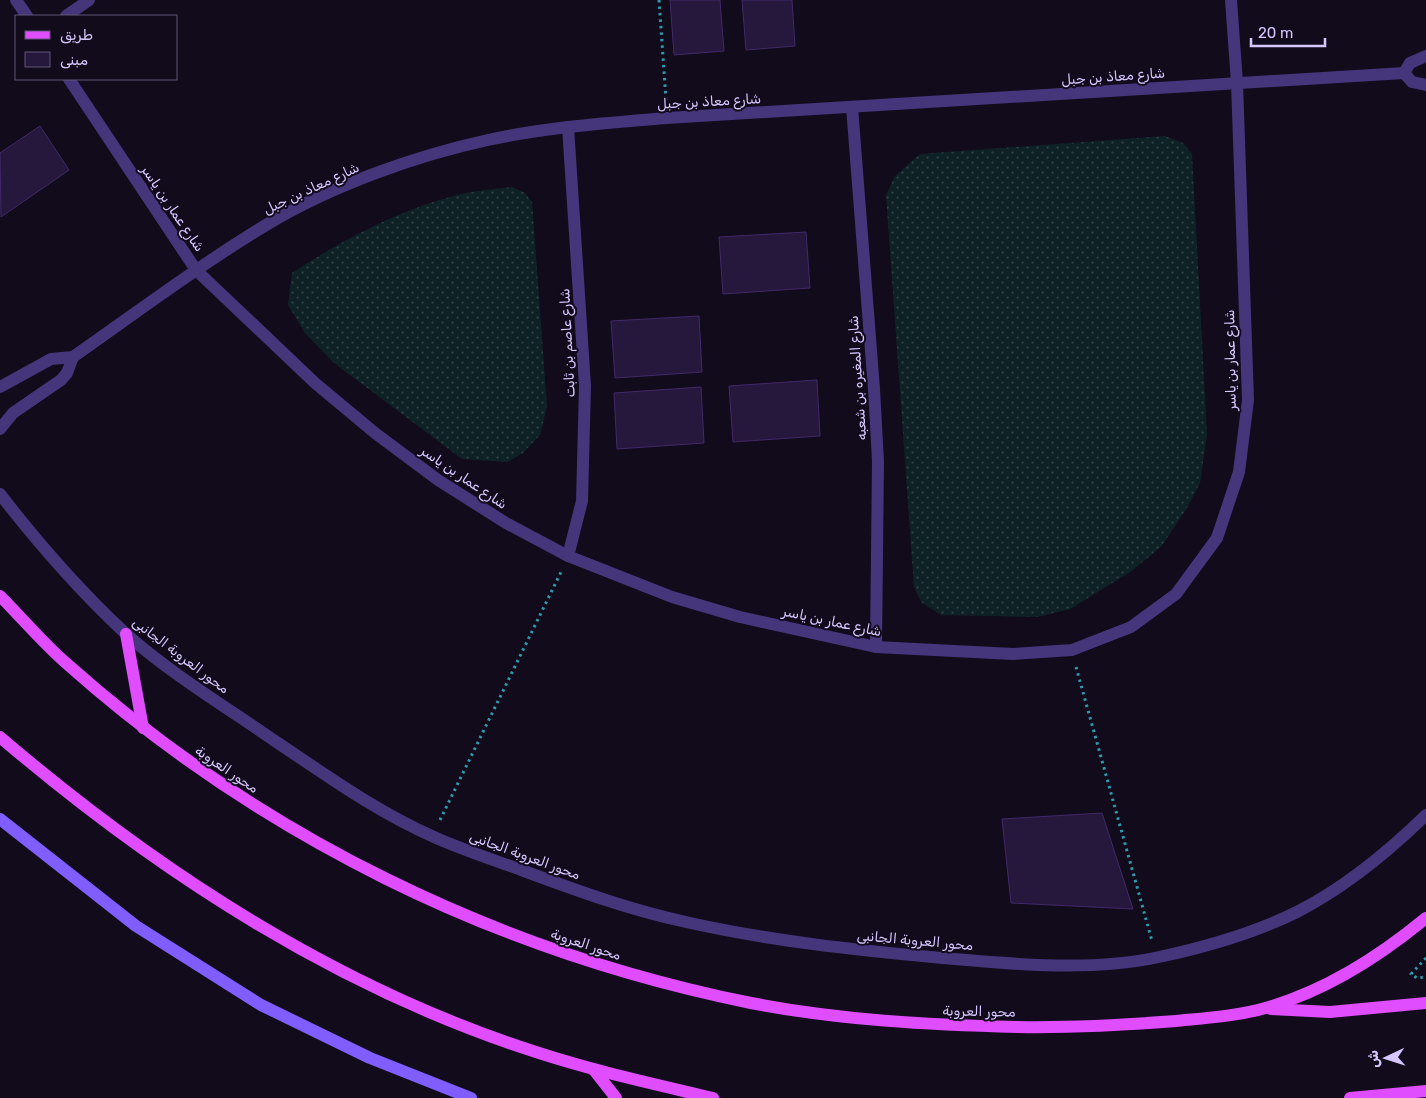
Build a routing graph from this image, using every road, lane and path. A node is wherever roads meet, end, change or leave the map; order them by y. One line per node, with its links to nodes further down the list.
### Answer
1 (16, 0): 5 (street)
2 (89, 0): 6 (street)
3 (659, 0): 13 (path)
4 (1231, 0): 10 (street, شارع عمار بن ياسر)
5 (26, 15)
6 (67, 15)
7 (1426, 56): 8 (street)
8 (1404, 74): 10 (street, شارع معاذ بن جبل); 11 (street)
9 (70, 80): 15 (street, شارع عمار بن ياسر)
10 (1237, 83): 12 (street, شارع معاذ بن جبل); 24 (street, شارع عمار بن ياسر)
11 (1426, 85)
12 (852, 108): 13 (street, شارع معاذ بن جبل); 23 (street, شارع المغيره بن شعبه)
13 (668, 118): 14 (street, شارع معاذ بن جبل)
14 (568, 126): 15 (street, شارع معاذ بن جبل); 20 (street, شارع عاصم بن ثابت)
15 (196, 270): 16 (street, شارع معاذ بن جبل); 20 (street, شارع عمار بن ياسر)
16 (73, 356): 17 (street, شارع معاذ بن جبل); 18 (street, شارع معاذ بن جبل)
17 (0, 387)
18 (0, 429)
19 (0, 494): 22 (street, محور العروبة الجانبى)
20 (568, 556): 23 (street, شارع عمار بن ياسر); 29 (path)
21 (0, 596): 25 (main road, محور العروبة)
22 (126, 634): 25 (main road); 29 (street, محور العروبة الجانبى)
23 (876, 647): 24 (street, شارع عمار بن ياسر)
24 (1072, 650): 31 (path)
25 (143, 728): 35 (main road, محور العروبة)
26 (0, 737): 36 (main road)
27 (1426, 815): 31 (street, محور العروبة الجانبى)
28 (0, 819): 38 (street)
29 (432, 836): 31 (street, محور العروبة الجانبى)
30 (1426, 918): 35 (main road)
31 (1157, 958)
32 (1426, 958): 33 (path)
33 (1426, 977)
34 (1426, 1004): 35 (main road)
35 (1266, 1009)
36 (594, 1070): 39 (main road); 40 (main road)
37 (1426, 1091): 41 (main road)
38 (471, 1098)
39 (616, 1098)
40 (713, 1098)
41 (1350, 1098)

